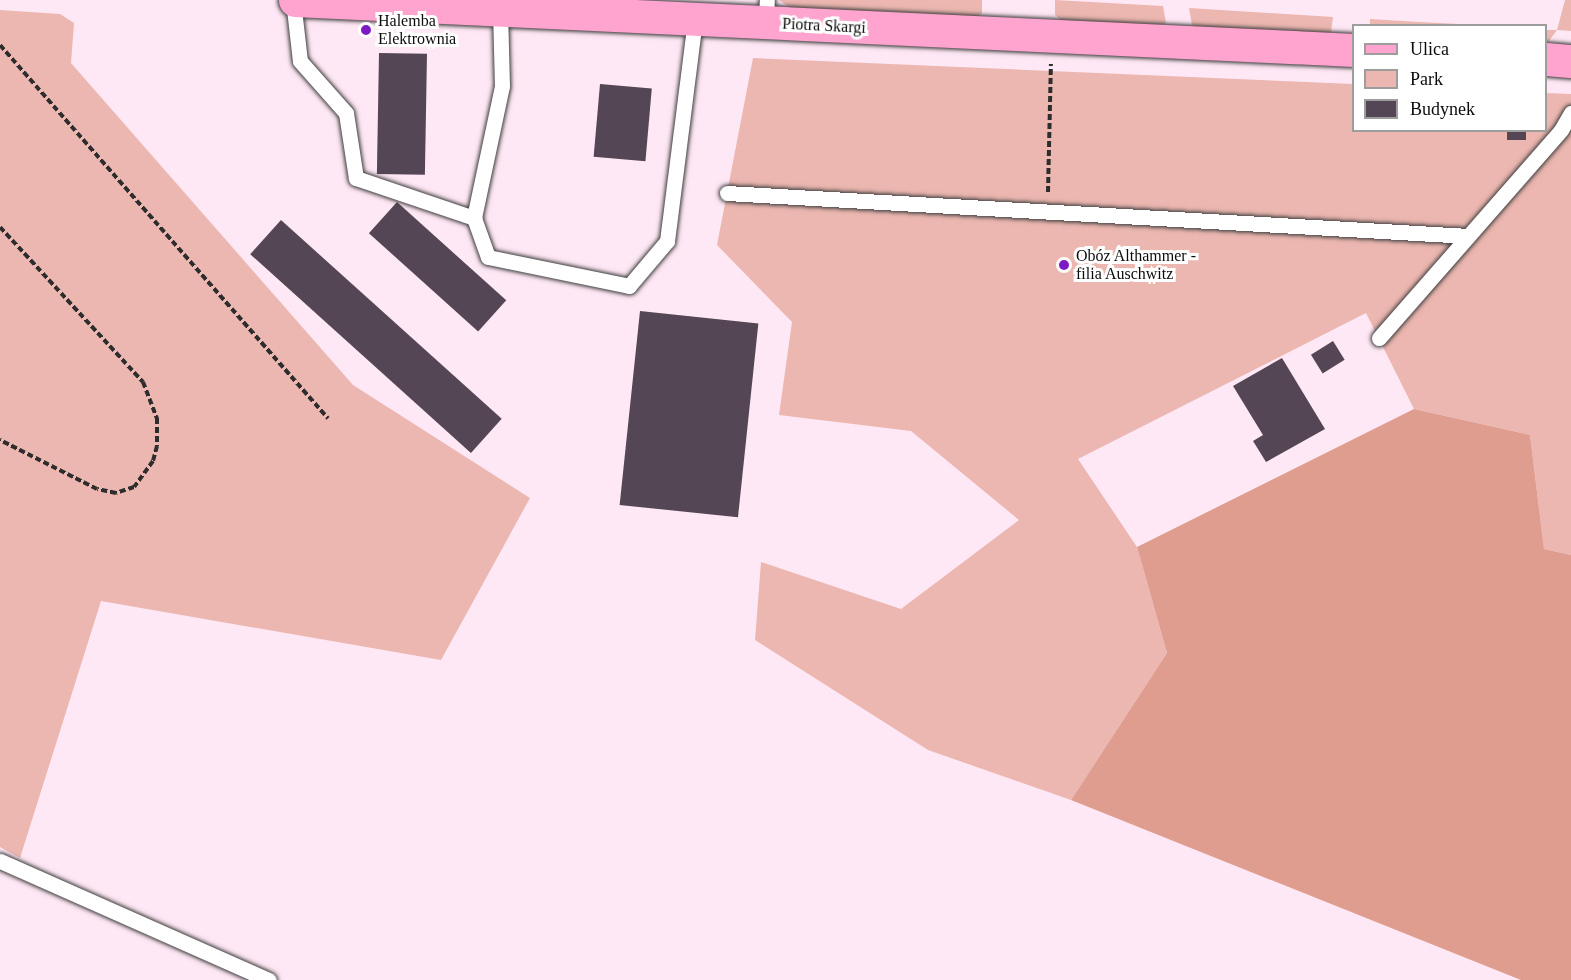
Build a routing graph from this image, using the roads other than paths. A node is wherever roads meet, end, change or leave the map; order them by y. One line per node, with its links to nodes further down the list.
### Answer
1 (294, 0): 2 (street, Piotra Skargi); 10 (lane)
2 (500, 10): 4 (street, Piotra Skargi); 10 (lane)
3 (766, 12): 4 (street, Piotra Skargi); 5 (street, Piotra Skargi)
4 (695, 20): 10 (lane)
5 (1352, 50)
6 (1547, 59): 7 (street)
7 (1571, 61)
8 (1571, 113): 11 (lane)
9 (727, 193): 11 (lane)
10 (474, 218)
11 (1468, 236): 12 (lane)
12 (1379, 338)
13 (0, 861): 14 (lane)
14 (269, 980)

